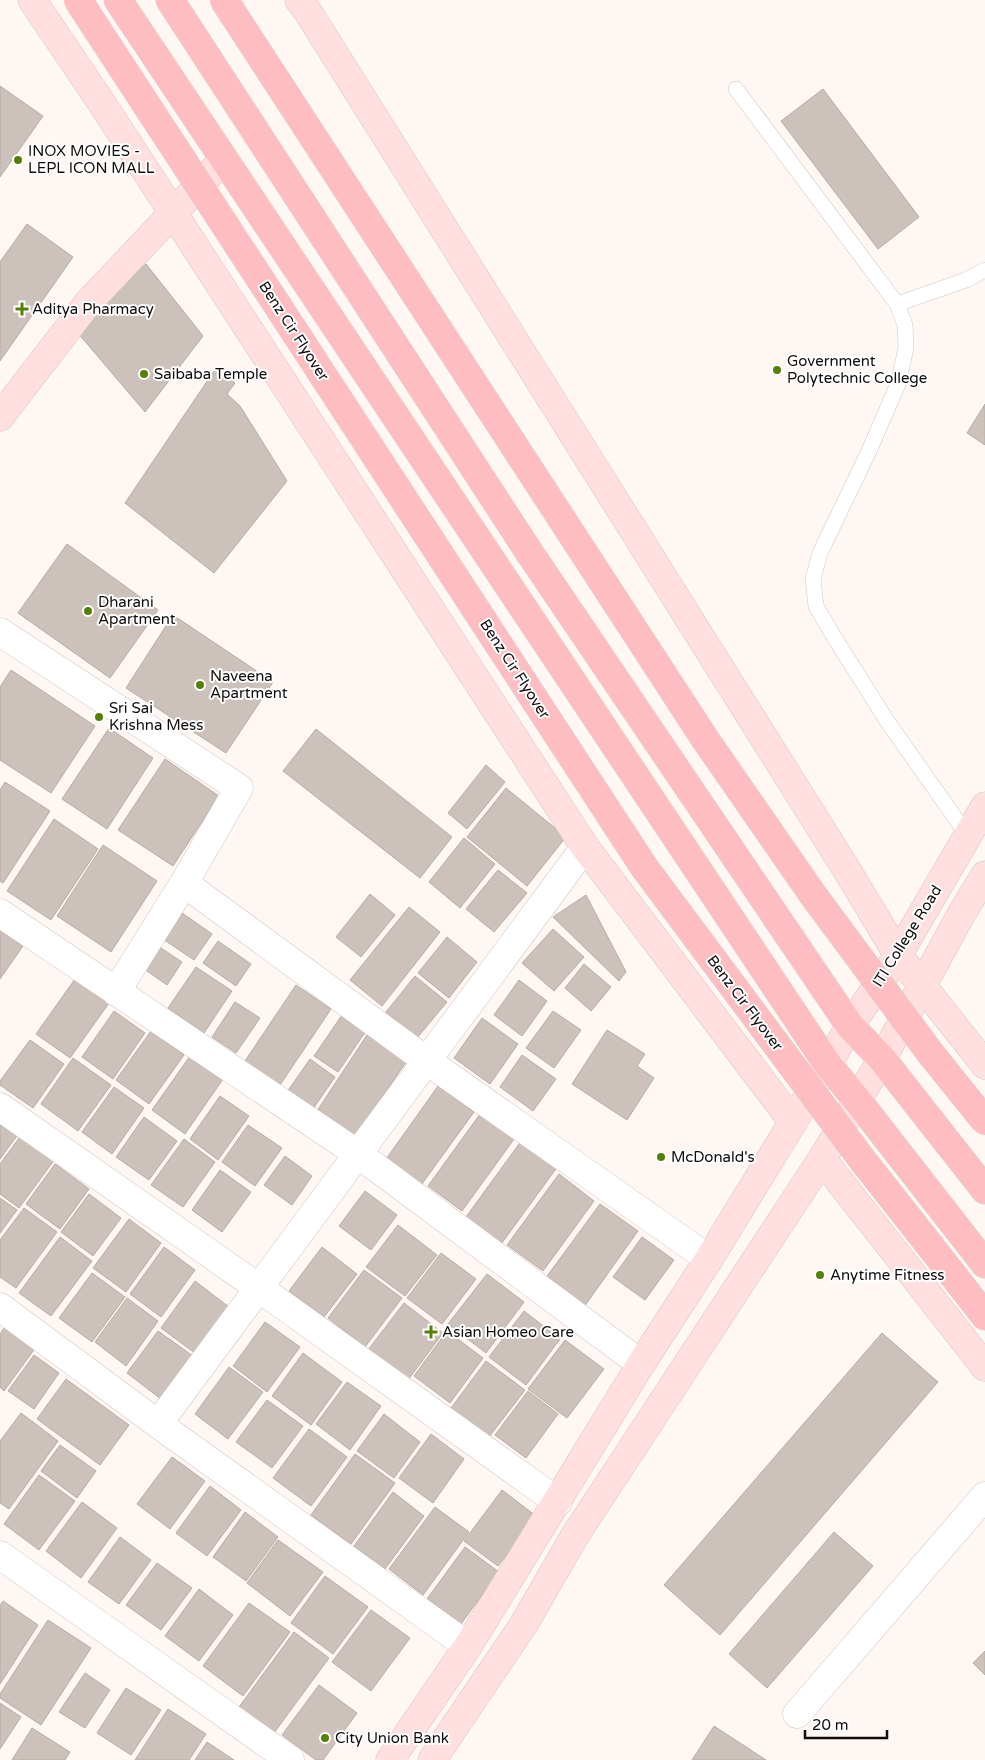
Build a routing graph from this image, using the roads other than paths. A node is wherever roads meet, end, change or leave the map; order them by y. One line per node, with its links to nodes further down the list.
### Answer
1 (32, 0): 9 (street)
2 (78, 0): 39 (main road, Benz Cir Flyover, bridge)
3 (118, 0): 8 (main road)
4 (170, 0): 23 (main road)
5 (224, 0): 30 (main road, bridge)
6 (299, 0): 20 (street)
7 (736, 90): 11 (lane)
8 (223, 160): 9 (street); 26 (main road)
9 (174, 214): 12 (street); 16 (street)
10 (985, 270): 11 (lane)
11 (897, 304): 15 (lane)
12 (0, 417)
13 (0, 632): 18 (street)
14 (985, 806): 15 (street, ITI College Road)
15 (968, 836): 20 (street, ITI College Road)
16 (585, 847): 25 (street); 31 (street)
17 (985, 875): 21 (street)
18 (184, 883): 22 (street); 25 (street)
19 (0, 913): 22 (street)
20 (898, 955): 21 (street); 23 (street, ITI College Road)
21 (922, 986): 24 (street); 27 (street)
22 (116, 992): 32 (street)
23 (850, 1026): 24 (main road); 26 (street, ITI College Road)
24 (882, 1059): 28 (street); 34 (main road)
25 (428, 1061): 32 (street); 35 (street)
26 (828, 1065): 28 (main road); 31 (street, ITI College Road)
27 (985, 1065)
28 (857, 1100): 33 (street); 36 (main road)
29 (0, 1108): 37 (street)
30 (985, 1121)
31 (794, 1122): 35 (street, ITI College Road)
32 (358, 1154): 37 (street); 40 (street)
33 (822, 1158): 41 (street); 50 (street)
34 (985, 1190)
35 (709, 1259): 40 (street, ITI College Road)
36 (985, 1264)
37 (259, 1288): 42 (street); 44 (street)
38 (0, 1307): 42 (street)
39 (985, 1316)
40 (641, 1364): 44 (street, ITI College Road)
41 (985, 1367)
42 (158, 1424): 46 (street)
43 (985, 1496): 47 (street)
44 (558, 1502): 46 (street, ITI College Road)
45 (0, 1555): 48 (street)
46 (462, 1657): 49 (street, ITI College Road)
47 (797, 1714)
48 (290, 1760)
49 (390, 1760)
50 (432, 1760)

